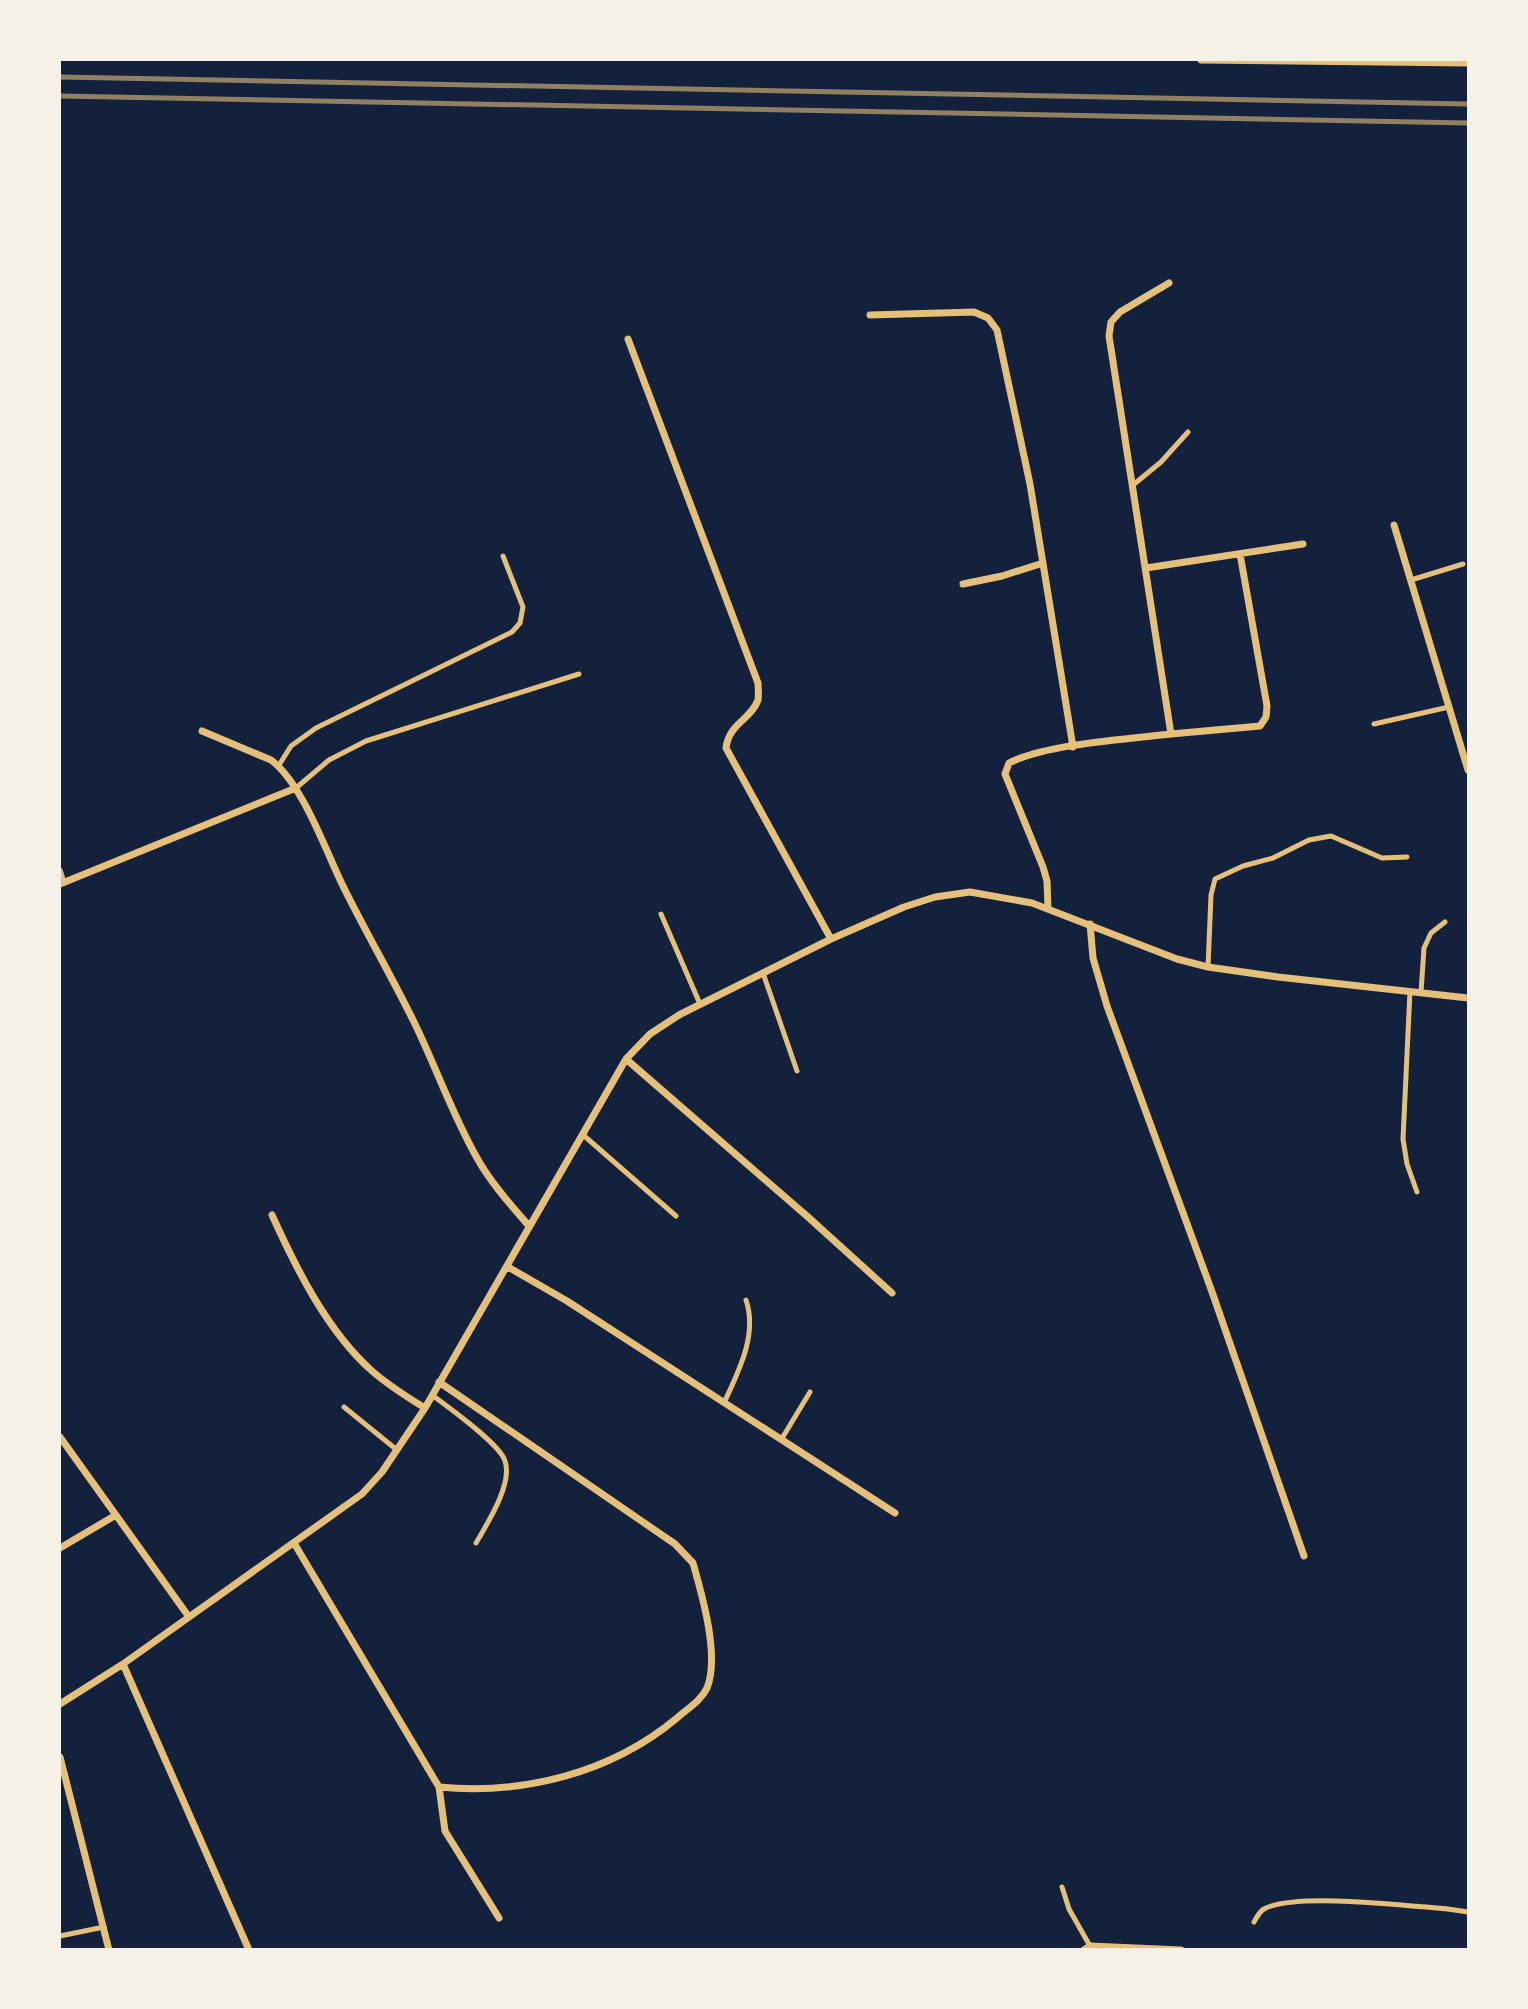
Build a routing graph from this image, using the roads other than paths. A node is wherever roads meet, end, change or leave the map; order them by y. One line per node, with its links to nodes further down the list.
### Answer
1 (1201, 60): 2 (street)
2 (1393, 61): 3 (street)
3 (1468, 63)
4 (1169, 283): 8 (street)
5 (870, 315): 13 (street)
6 (628, 338): 34 (street)
7 (1188, 432): 8 (lane)
8 (1133, 485): 15 (street)
9 (1394, 525): 16 (street)
10 (1303, 544): 11 (street)
11 (1240, 554): 15 (street); 22 (street)
12 (503, 556): 24 (lane)
13 (1043, 563): 17 (street); 23 (street)
14 (1463, 564): 16 (lane)
15 (1146, 568): 22 (street)
16 (1411, 580): 19 (street)
17 (963, 584)
18 (579, 674): 26 (lane)
19 (1449, 707): 20 (lane); 25 (street)
20 (1374, 724)
21 (202, 731): 24 (street)
22 (1171, 734): 23 (street)
23 (1073, 747): 30 (street)
24 (279, 765): 26 (street)
25 (1468, 770)
26 (296, 788): 29 (street); 47 (street)
27 (1407, 857): 35 (lane)
28 (60, 870): 29 (lane)
29 (62, 883)
30 (1048, 908): 33 (street); 34 (street)
31 (661, 914): 40 (lane)
32 (1445, 922): 38 (lane)
33 (1090, 924): 35 (street); 65 (street)
34 (831, 939): 36 (street)
35 (1208, 967): 37 (street)
36 (763, 973): 40 (street); 42 (lane)
37 (1410, 991): 38 (street); 44 (lane)
38 (1421, 992): 39 (street)
39 (1468, 998)
40 (700, 1004): 41 (street)
41 (626, 1059): 43 (street); 49 (street)
42 (797, 1072)
43 (582, 1134): 46 (lane); 47 (street)
44 (1417, 1192)
45 (272, 1215): 56 (street)
46 (676, 1216)
47 (529, 1226): 48 (street)
48 (508, 1267): 51 (street); 54 (street)
49 (892, 1293)
50 (747, 1300): 54 (lane)
51 (439, 1382): 53 (street); 70 (street)
52 (810, 1392): 58 (lane)
53 (432, 1395): 56 (street); 63 (lane)
54 (724, 1403): 58 (street)
55 (344, 1407): 59 (lane)
56 (425, 1408): 59 (street)
57 (60, 1437): 61 (street)
58 (781, 1440): 60 (street)
59 (397, 1450): 62 (street)
60 (895, 1513)
61 (116, 1515): 64 (street); 66 (street)
62 (294, 1543): 66 (street); 70 (street)
63 (477, 1543)
64 (60, 1548)
65 (1304, 1556)
66 (188, 1617): 67 (street)
67 (123, 1664): 68 (street); 79 (street)
68 (60, 1704)
69 (60, 1757): 75 (street)
70 (439, 1787): 73 (street)
71 (1062, 1887): 77 (lane)
72 (1468, 1912): 74 (lane)
73 (499, 1918)
74 (1254, 1922)
75 (104, 1927): 76 (lane); 78 (street)
76 (60, 1936)
77 (1087, 1948): 80 (street)
78 (110, 1950)
79 (249, 1950)
80 (1181, 1950)

